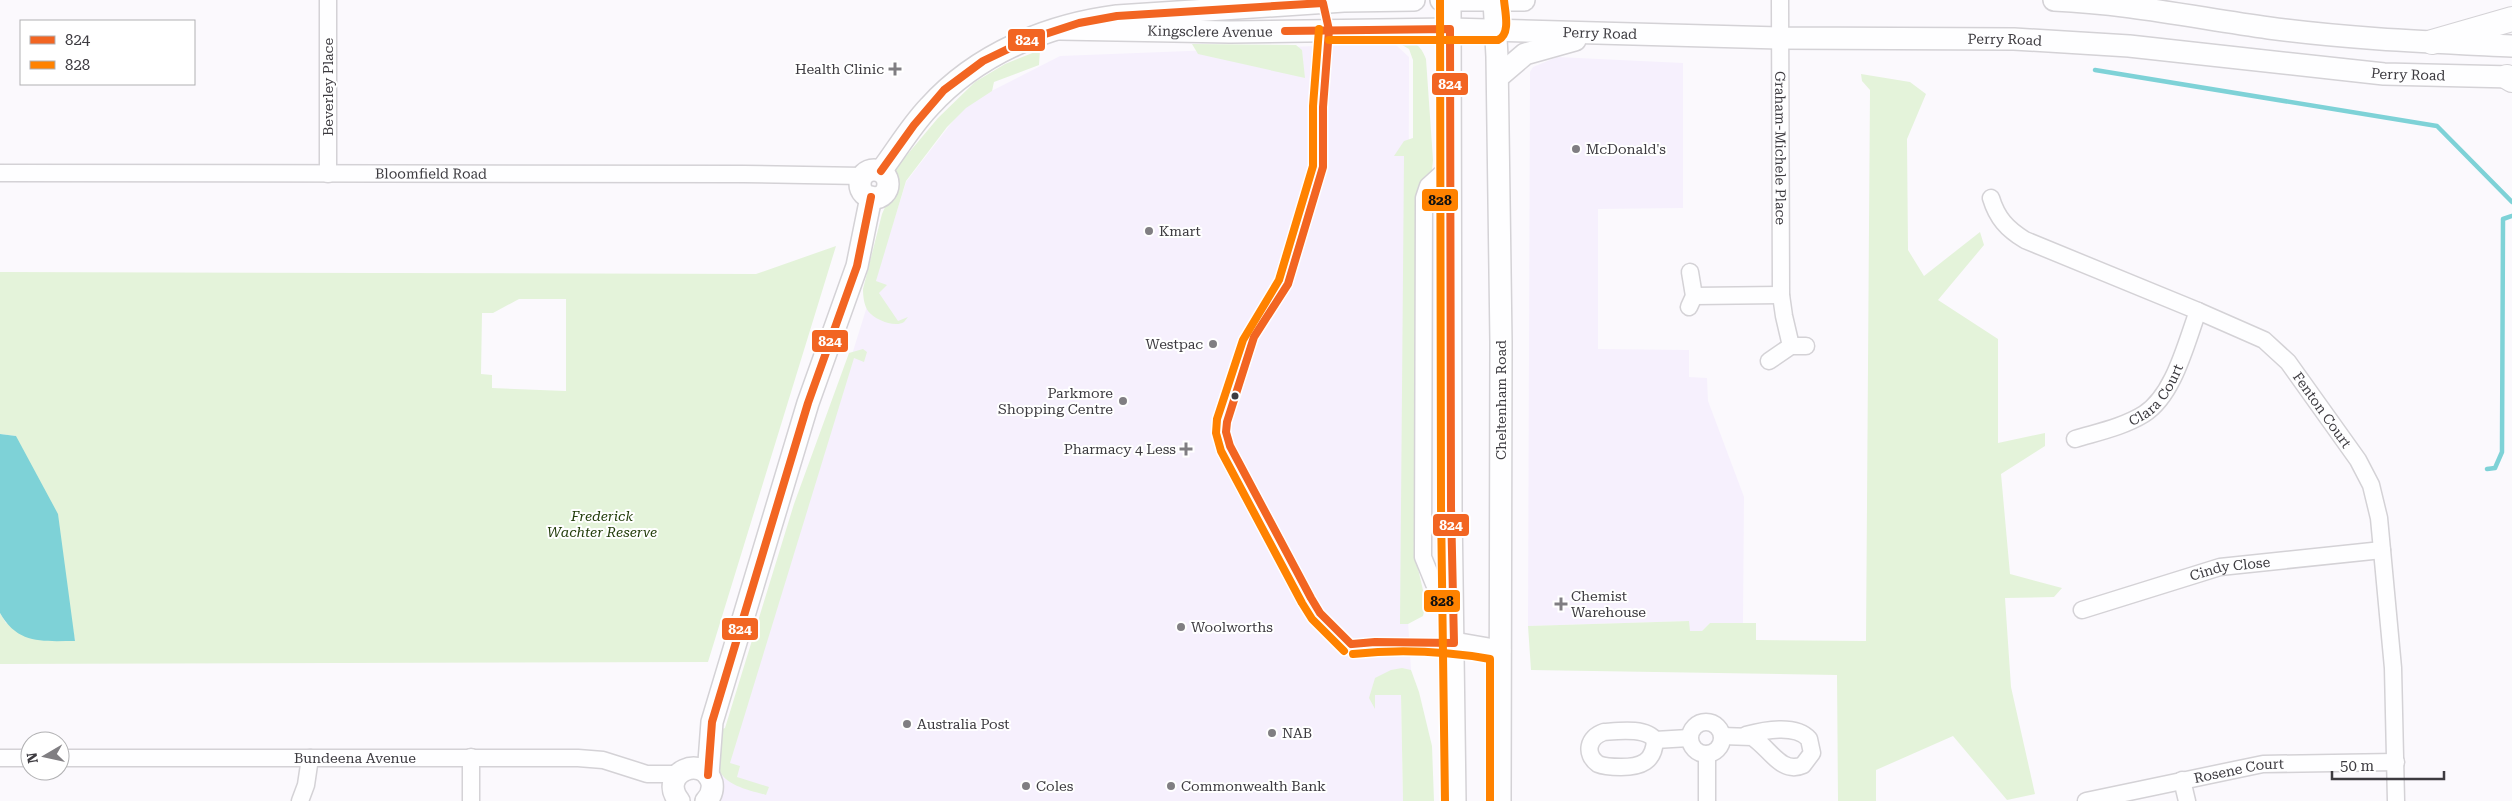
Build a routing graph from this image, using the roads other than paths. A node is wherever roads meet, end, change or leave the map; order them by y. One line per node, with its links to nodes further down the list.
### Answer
1 (328, 0): 25 (street, Beverley Place)
2 (1414, 0): 9 (main road, Kingsclere Avenue)
3 (1441, 0): 4 (main road)
4 (1450, 0): 5 (main road); 13 (main road)
5 (1494, 0): 6 (main road); 15 (main road, Cheltenham Road)
6 (1524, 0)
7 (1780, 0): 18 (street, Graham-Michele Place)
8 (2054, 0): 19 (main road)
9 (1323, 2): 10 (main road, Kingsclere Avenue); 14 (main road)
10 (1236, 4): 12 (main road, Kingsclere Avenue); 16 (main road)
11 (2512, 19): 19 (highway)
12 (1060, 29): 16 (main road, Kingsclere Avenue); 26 (main road, Kingsclere Avenue)
13 (1450, 29): 14 (main road, Kingsclere Avenue); 15 (main road, Perry Road); 23 (main road)
14 (1322, 30): 16 (main road, Kingsclere Avenue)
15 (1496, 30): 17 (main road, Perry Road); 21 (main road, Cheltenham Road)
16 (1230, 32)
17 (1612, 33): 18 (main road, Perry Road); 21 (main road)
18 (1779, 38): 22 (main road, Perry Road); 29 (street, Graham-Michele Place)
19 (2432, 42): 20 (main road)
20 (2512, 46)
21 (1498, 76): 37 (main road, Cheltenham Road)
22 (2510, 78)
23 (1450, 166): 34 (main road); 34 (street)
24 (0, 173): 25 (street, Bloomfield Road)
25 (328, 174): 26 (street, Bloomfield Road)
26 (872, 174): 50 (main road)
27 (1991, 198): 30 (street, Fenton Court)
28 (1690, 272): 29 (street)
29 (1782, 295): 31 (street, Graham-Michele Place)
30 (2198, 311): 32 (street, Clara Court); 33 (street, Fenton Court)
31 (1769, 360)
32 (2075, 439)
33 (2382, 550): 35 (street, Cindy Close); 48 (street, Fenton Court)
34 (1454, 598): 36 (main road)
35 (2082, 610)
36 (1454, 651): 37 (main road); 54 (main road)
37 (1500, 651): 55 (main road, Cheltenham Road)
38 (1746, 735): 39 (street)
39 (1722, 736): 40 (street); 42 (street)
40 (1689, 738): 41 (street); 42 (street)
41 (1655, 740)
42 (1707, 754): 56 (street)
43 (471, 757): 47 (street, Bundeena Avenue); 50 (street, Bundeena Avenue); 52 (street)
44 (0, 758): 45 (street)
45 (20, 758)
46 (70, 758): 47 (street, Bundeena Avenue)
47 (310, 758): 51 (street)
48 (2396, 762): 49 (street, Rosene Court); 59 (street, Fenton Court)
49 (2182, 780): 57 (street, Rosene Court); 58 (street)
50 (684, 788): 53 (main road)
51 (300, 801)
52 (470, 801)
53 (706, 801)
54 (1456, 801)
55 (1500, 801)
56 (1708, 801)
57 (2086, 801)
58 (2187, 801)
59 (2396, 801)

